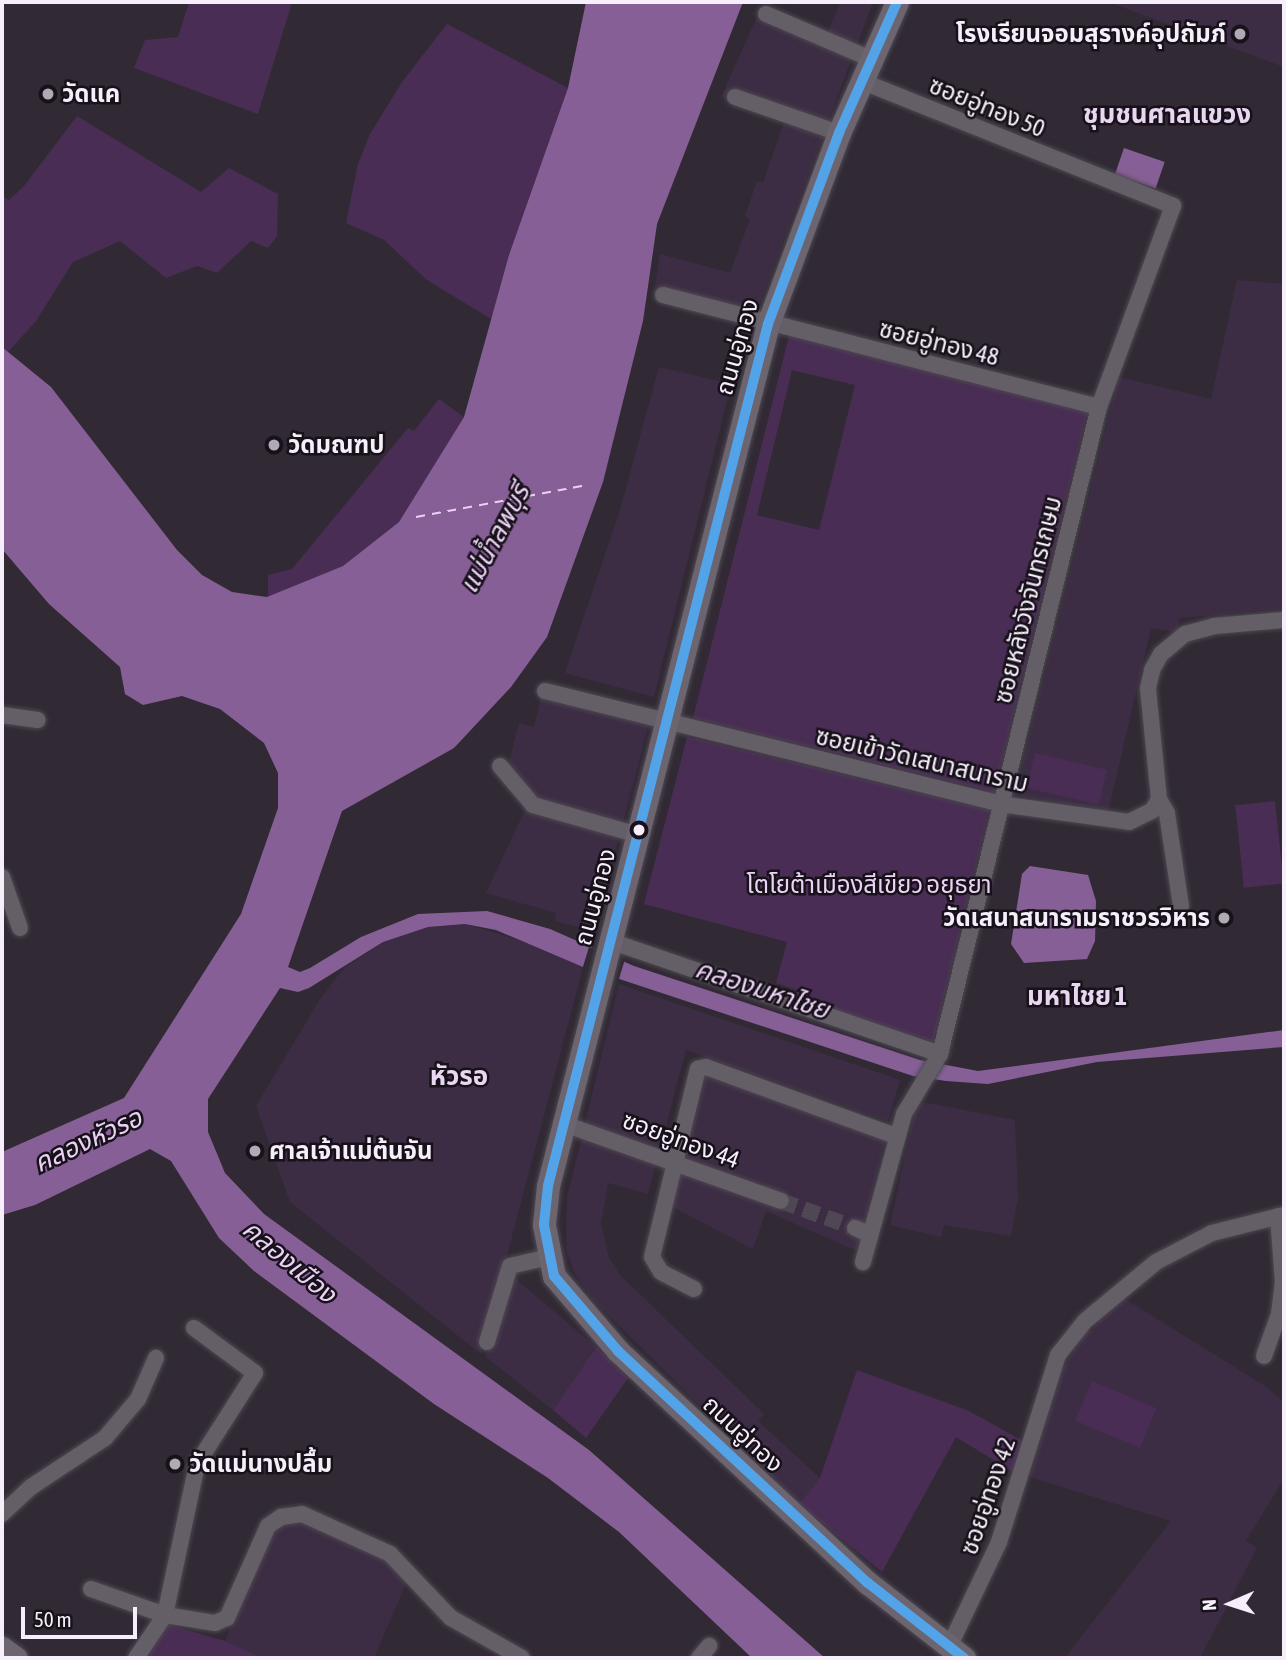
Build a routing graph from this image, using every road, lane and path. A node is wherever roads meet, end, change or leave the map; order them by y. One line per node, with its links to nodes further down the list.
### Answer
1 (897, 2): 3 (main road, ถนนอู่ทอง)
2 (766, 14): 3 (street)
3 (871, 59): 4 (main road, ถนนอู่ทอง)
4 (861, 81): 6 (main road, ถนนอู่ทอง); 7 (street, ซอยอู่ทอง 50)
5 (735, 97): 6 (street)
6 (839, 133): 9 (main road, ถนนอู่ทอง)
7 (1173, 206): 10 (street, ซอยหลังวังจันทรเกษม)
8 (663, 295): 9 (street, ซอยอู่ทอง 48)
9 (768, 324): 10 (street, ซอยอู่ทอง 48); 15 (main road, ถนนอู่ทอง)
10 (1099, 407): 18 (street, ซอยหลังวังจันทรเกษม)
11 (1284, 620): 17 (street)
12 (545, 691): 15 (street, ซอยเข้าวัดเสนาสนาราม)
13 (2, 715): 14 (street)
14 (38, 720)
15 (667, 723): 18 (street, ซอยเข้าวัดเสนาสนาราม); 19 (main road, ถนนอู่ทอง)
16 (500, 766): 19 (street)
17 (1159, 799): 18 (street, ซอยเข้าวัดเสนาสนาราม); 21 (street)
18 (1000, 804): 24 (street, ซอยหลังวังจันทรเกษม)
19 (638, 835): 23 (main road, ถนนอู่ทอง)
20 (2, 877): 22 (street)
21 (1181, 906)
22 (20, 928)
23 (609, 947): 24 (street); 25 (main road, ถนนอู่ทอง)
24 (938, 1058): 26 (street, ซอยหลังวังจันทรเกษม)
25 (564, 1124): 27 (street, ซอยอู่ทอง 44); 32 (main road, ถนนอู่ทอง)
26 (898, 1137): 27 (street); 31 (street, ซอยหลังวังจันทรเกษม)
27 (673, 1161): 28 (street, ซอยอู่ทอง 44); 34 (street)
28 (781, 1201)
29 (1281, 1216): 37 (street); 43 (street, ซอยอู่ทอง 42)
30 (855, 1228): 31 (street)
31 (871, 1234): 33 (street, ซอยหลังวังจันทรเกษม)
32 (548, 1257): 36 (street); 43 (main road, ถนนอู่ทอง)
33 (863, 1262)
34 (694, 1289)
35 (194, 1328): 41 (street)
36 (487, 1342)
37 (1264, 1356)
38 (156, 1358): 39 (street)
39 (2, 1514)
40 (90, 1589): 41 (street)
41 (165, 1615): 45 (street); 46 (street)
42 (2, 1648): 44 (main road)
43 (957, 1653)
44 (16, 1658)
45 (136, 1658)
46 (522, 1658)

